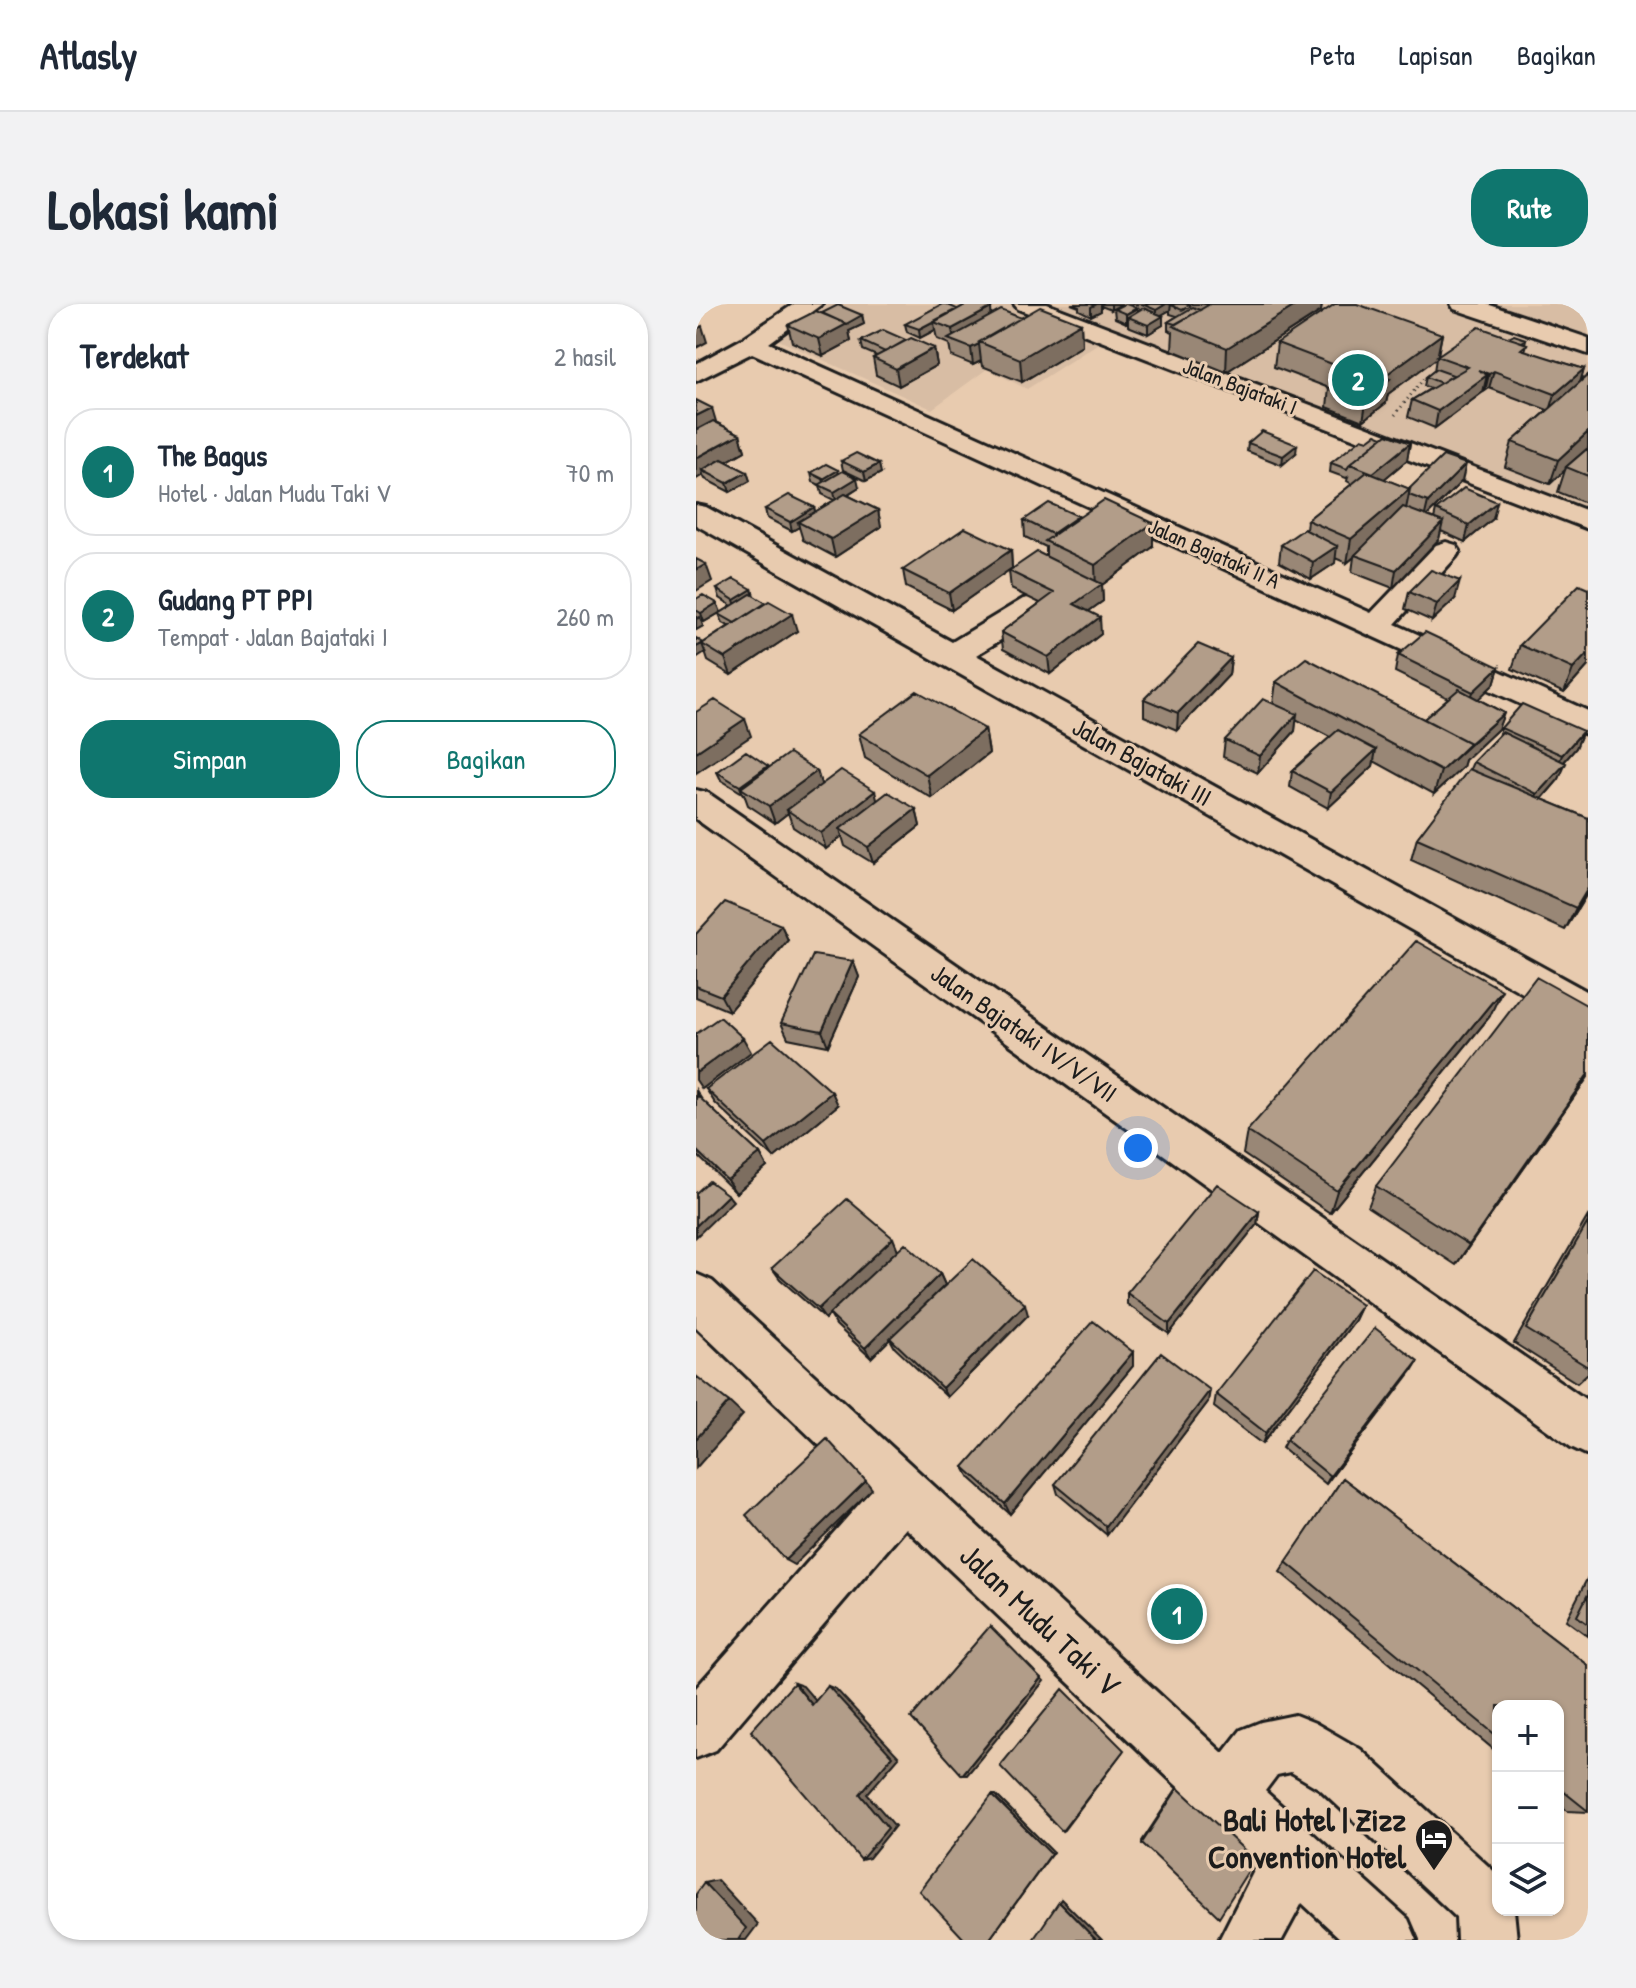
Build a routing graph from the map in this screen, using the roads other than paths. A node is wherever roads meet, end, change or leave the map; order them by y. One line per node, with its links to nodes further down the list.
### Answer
1 (810, 304): 6 (street)
2 (1026, 304): 9 (street, Jalan Bajataki I)
3 (1463, 304): 5 (main road)
4 (709, 339): 6 (street, Jalan Bajataki II A)
5 (1584, 340)
6 (744, 348): 7 (street); 12 (street, Jalan Bajataki II A)
7 (696, 374)
8 (696, 513): 13 (street, Jalan Bajataki III)
9 (1588, 521)
10 (1446, 551): 12 (street)
11 (1034, 606): 13 (street)
12 (1376, 626): 14 (street, Jalan Bajataki II A)
13 (952, 656): 16 (street, Jalan Bajataki III)
14 (1588, 724)
15 (696, 802): 18 (street, Jalan Bajataki IV/V/VII)
16 (1588, 1011)
17 (696, 1296): 19 (street, Jalan Mudu Taki V)
18 (1588, 1430)
19 (904, 1491): 20 (street); 21 (street, Jalan Mudu Taki V)
20 (696, 1730)
21 (1226, 1795): 22 (street, Jalan Mudu Taki V); 25 (street)
22 (1294, 1857): 23 (street); 24 (street, Jalan Mudu Taki V)
23 (1249, 1940)
24 (1387, 1940)
25 (1487, 1940)

